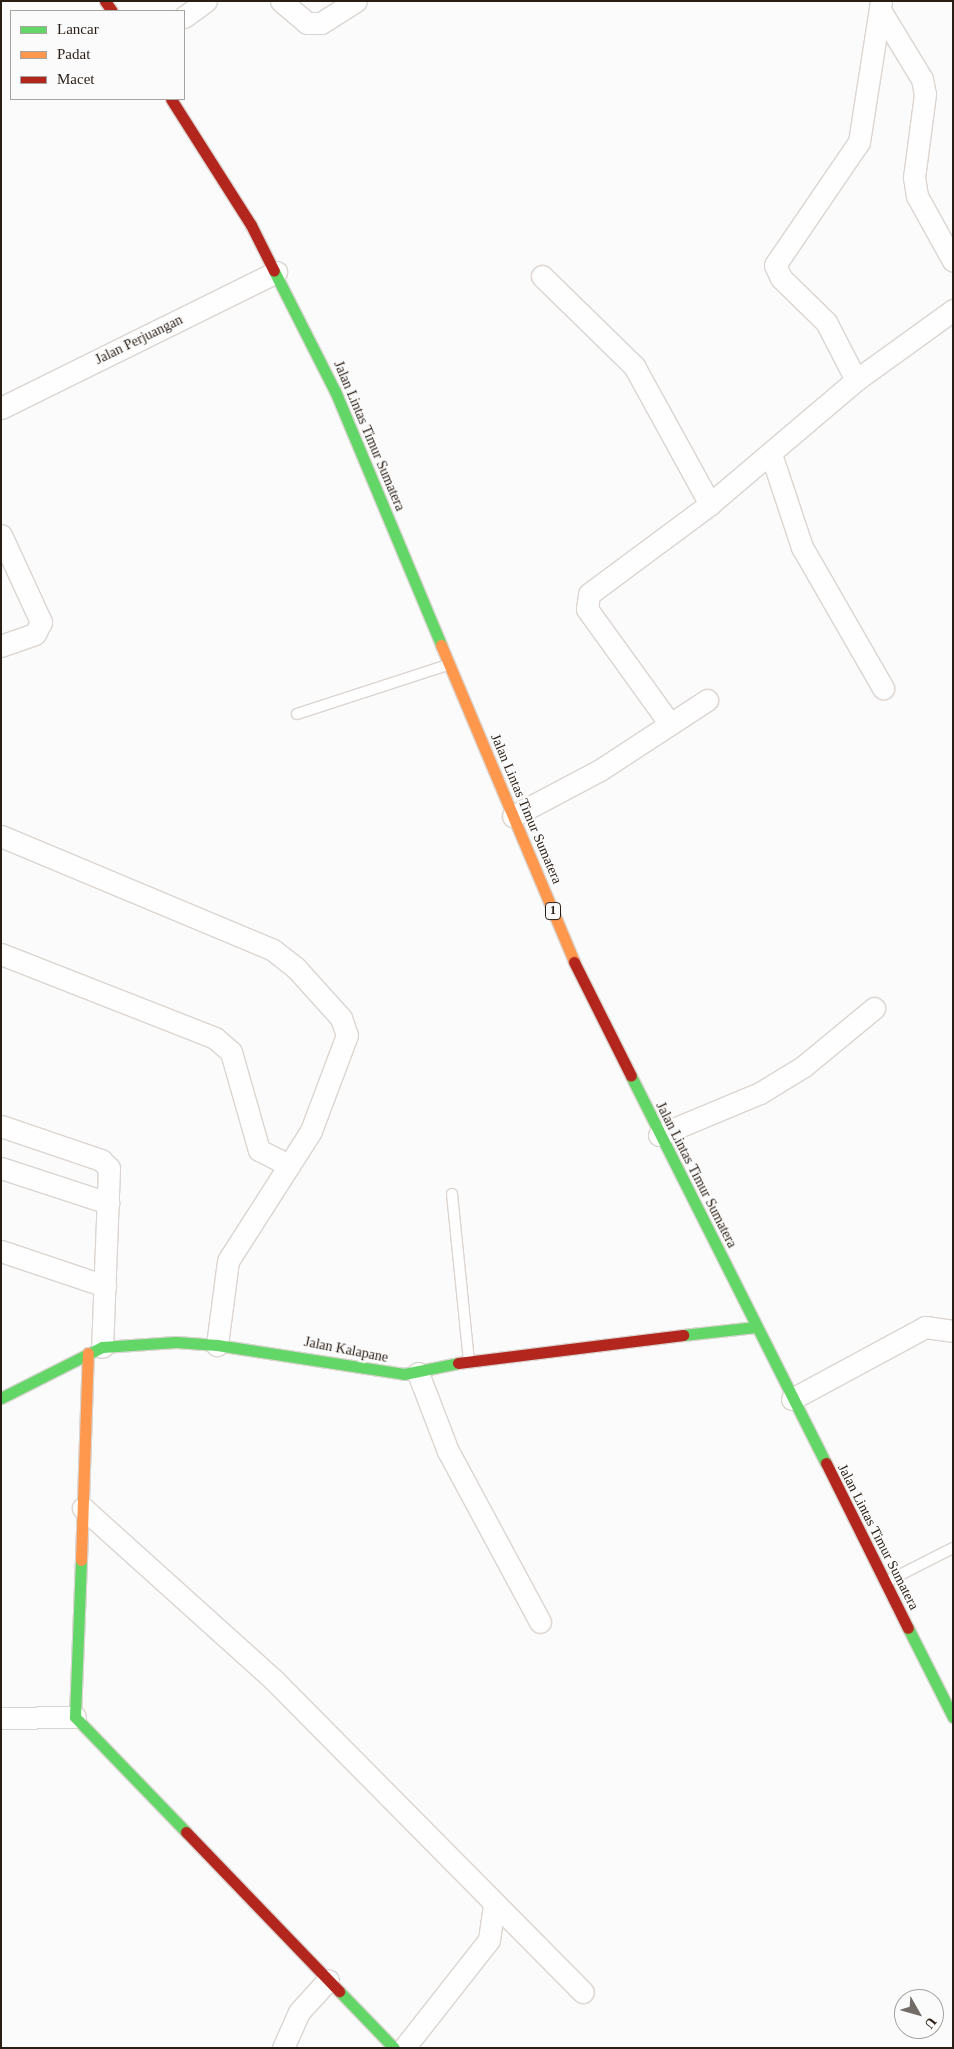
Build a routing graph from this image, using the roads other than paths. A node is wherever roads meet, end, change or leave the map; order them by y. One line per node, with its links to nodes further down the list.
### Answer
1 (206, 1): 5 (street)
2 (281, 1): 3 (street)
3 (356, 1)
4 (881, 5): 7 (street); 11 (street)
5 (185, 16)
6 (172, 100): 8 (main road, Jalan Lintas Timur Sumatera / 1)
7 (953, 261)
8 (276, 272): 12 (street, Jalan Perjuangan); 17 (main road, Jalan Lintas Timur Sumatera / 1)
9 (542, 276): 14 (street)
10 (953, 310): 11 (street)
11 (856, 380): 13 (street)
12 (1, 408)
13 (770, 454): 14 (street); 18 (street)
14 (710, 504): 21 (street)
15 (1, 535): 16 (street)
16 (1, 646)
17 (450, 665): 20 (lane); 22 (main road, Jalan Lintas Timur Sumatera / 1)
18 (883, 688)
19 (707, 700): 21 (street)
20 (297, 714)
21 (670, 724): 22 (street)
22 (513, 816): 27 (main road, Jalan Lintas Timur Sumatera / 1)
23 (1, 836): 28 (street)
24 (1, 954): 28 (street)
25 (874, 1008): 27 (street)
26 (1, 1126): 31 (street)
27 (659, 1135): 34 (main road, Jalan Lintas Timur Sumatera / 1)
28 (290, 1165): 36 (street)
29 (1, 1168): 31 (street)
30 (452, 1194): 38 (lane)
31 (108, 1203): 33 (street)
32 (1, 1251): 33 (street)
33 (105, 1286): 37 (street)
34 (756, 1326): 38 (main road, Jalan Kalapane); 41 (main road, Jalan Lintas Timur Sumatera / 1)
35 (953, 1331): 41 (street)
36 (217, 1345): 37 (main road, Jalan Kalapane); 39 (main road, Jalan Kalapane)
37 (95, 1350): 40 (main road, Jalan Kalapane); 42 (main road)
38 (469, 1362): 39 (main road, Jalan Kalapane)
39 (418, 1373): 45 (street)
40 (1, 1398)
41 (792, 1399): 44 (main road, Jalan Lintas Timur Sumatera / 1)
42 (83, 1508): 46 (main road); 49 (street)
43 (953, 1548): 44 (lane)
44 (885, 1583): 47 (main road, Jalan Lintas Timur Sumatera / 1)
45 (540, 1622)
46 (75, 1716): 48 (street); 50 (main road)
47 (953, 1717)
48 (1, 1718)
49 (494, 1904): 51 (street); 54 (street)
50 (328, 1980): 52 (street); 53 (main road)
51 (583, 1992)
52 (283, 2048)
53 (394, 2048)
54 (404, 2048)

